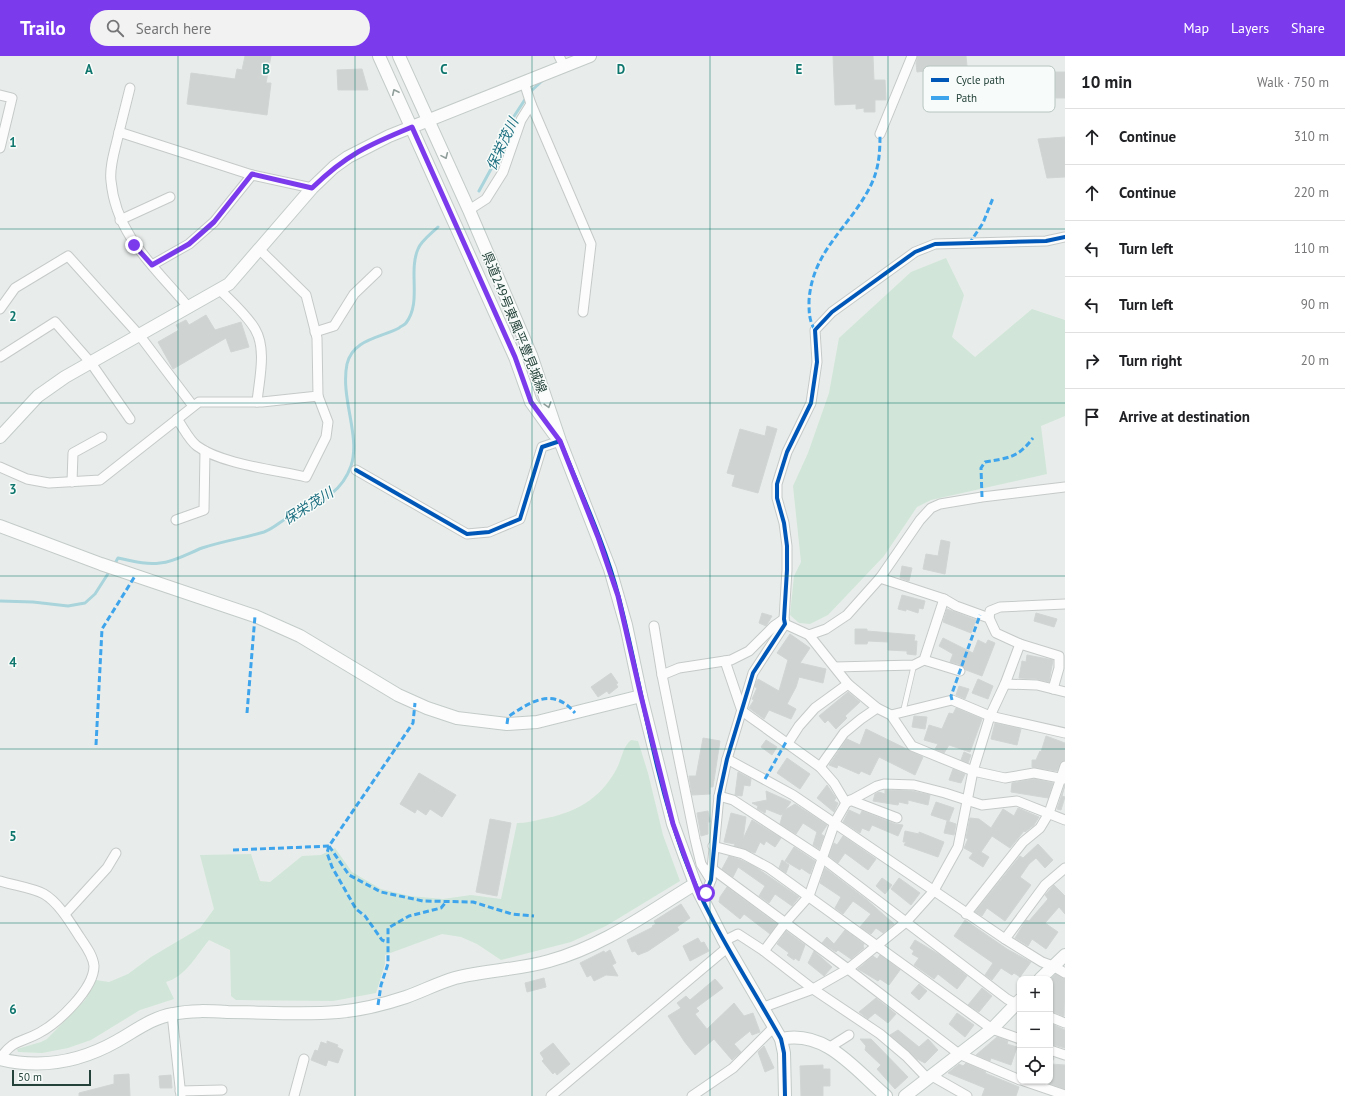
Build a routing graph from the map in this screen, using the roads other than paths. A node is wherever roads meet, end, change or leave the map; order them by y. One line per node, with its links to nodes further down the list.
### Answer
1 (379, 56): 11 (street, 県道249号東風平豊見城線, one-way to 1)
2 (398, 56): 10 (street, 県道249号東風平豊見城線)
3 (590, 56): 5 (street)
4 (912, 56): 13 (street)
5 (561, 61): 6 (street)
6 (524, 82): 9 (street); 10 (street)
7 (130, 88): 12 (street)
8 (0, 95): 14 (street)
9 (531, 104): 18 (street); 27 (street)
10 (428, 120): 11 (street); 18 (street, 県道249号東風平豊見城線, one-way to 18)
11 (412, 127): 16 (street); 39 (street, 県道249号東風平豊見城線)
12 (119, 132): 15 (street); 19 (street)
13 (880, 134)
14 (0, 148)
15 (252, 174): 16 (street); 22 (street)
16 (312, 188): 21 (street)
17 (170, 197): 19 (street)
18 (469, 210): 39 (street, 県道249号東風平豊見城線, one-way to 39)
19 (120, 220): 22 (street)
20 (1065, 237): 51 (street)
21 (260, 250): 24 (street); 28 (street)
22 (152, 265): 25 (street)
23 (377, 272): 28 (street)
24 (220, 290): 25 (street); 33 (street)
25 (189, 308): 29 (street)
26 (0, 309): 29 (street)
27 (583, 312)
28 (315, 332): 32 (street)
29 (140, 336): 31 (street); 34 (street)
30 (0, 357): 31 (street)
31 (91, 363): 35 (street); 37 (street)
32 (318, 396): 33 (street); 40 (street)
33 (257, 402): 34 (street)
34 (193, 406): 36 (street)
35 (130, 419)
36 (177, 419): 40 (street); 43 (street)
37 (0, 437)
38 (102, 437): 43 (street)
39 (560, 441): 42 (street); 65 (street)
40 (205, 451): 45 (street)
41 (0, 467): 43 (street)
42 (356, 470)
43 (72, 482)
44 (1065, 487): 47 (street)
45 (176, 520)
46 (0, 526): 65 (street)
47 (880, 578): 48 (street); 53 (street)
48 (944, 599): 50 (street); 55 (street)
49 (1065, 604): 50 (street)
50 (989, 618): 54 (street)
51 (785, 622): 53 (street); 56 (street); 67 (street)
52 (654, 626): 60 (street)
53 (809, 635): 58 (street)
54 (1020, 644): 62 (street); 63 (street)
55 (924, 660): 57 (street); 59 (street)
56 (726, 661): 60 (street); 67 (street)
57 (914, 665): 58 (street); 68 (lane)
58 (835, 667): 61 (street)
59 (960, 670)
60 (662, 675): 90 (street)
61 (848, 684): 66 (street); 72 (street)
62 (1005, 684): 63 (street); 70 (street)
63 (1053, 689): 64 (street)
64 (1065, 692)
65 (641, 696): 92 (street)
66 (877, 708): 69 (street); 75 (street)
67 (742, 711): 72 (street); 73 (street)
68 (903, 712): 69 (street); 70 (street)
69 (891, 715): 76 (street)
70 (990, 716): 71 (street); 76 (street)
71 (1065, 733)
72 (788, 743): 75 (street)
73 (727, 759): 78 (street); 84 (street)
74 (1065, 766): 77 (street)
75 (820, 767): 79 (street)
76 (973, 771): 77 (street); 80 (street)
77 (1063, 778): 81 (street)
78 (719, 796): 85 (street); 87 (street)
79 (848, 801): 80 (street); 82 (street); 84 (street)
80 (967, 801): 81 (street); 93 (street)
81 (1049, 813): 83 (street); 97 (street)
82 (897, 818)
83 (1065, 820)
84 (835, 822): 87 (street); 93 (street)
85 (713, 846): 88 (street); 94 (street)
86 (116, 853): 96 (street)
87 (822, 858): 94 (street); 99 (street)
88 (712, 868): 90 (street); 98 (street)
89 (1065, 868): 100 (street)
90 (711, 880): 95 (street)
91 (0, 881): 96 (street)
92 (695, 884): 95 (street); 113 (street)
93 (933, 892): 97 (street); 99 (street)
94 (809, 896): 98 (street); 102 (street)
95 (700, 898): 101 (street)
96 (65, 914): 125 (street)
97 (966, 914): 100 (street)
98 (785, 922): 103 (street); 106 (street)
99 (906, 922): 102 (street); 110 (street)
100 (1005, 940): 105 (street)
101 (726, 944): 103 (street); 112 (street); 134 (street)
102 (878, 946): 106 (street); 117 (street)
103 (764, 951): 109 (street)
104 (1065, 955): 105 (street)
105 (1053, 966): 107 (street); 108 (street)
106 (848, 969): 109 (street); 123 (street)
107 (1065, 973)
108 (1043, 976)
109 (813, 989): 112 (street); 127 (street)
110 (1017, 1002)
111 (1017, 1004): 117 (street)
112 (764, 1007): 116 (street)
113 (172, 1014): 125 (street); 131 (street)
114 (1053, 1018): 115 (street)
115 (1065, 1023)
116 (774, 1027): 120 (street); 135 (street)
117 (992, 1029): 119 (street); 123 (street)
118 (849, 1035): 121 (street)
119 (1017, 1038)
120 (781, 1039): 121 (street); 136 (street)
121 (830, 1047): 137 (street)
122 (1053, 1051): 124 (street)
123 (959, 1054): 127 (street); 128 (street)
124 (1065, 1055)
125 (0, 1059)
126 (304, 1059): 133 (street)
127 (930, 1078): 138 (street); 139 (street)
128 (1017, 1079)
129 (1033, 1084): 132 (street)
130 (222, 1090): 131 (street)
131 (180, 1094)
132 (1065, 1095)
133 (294, 1096)
134 (551, 1096)
135 (692, 1096)
136 (785, 1096)
137 (886, 1096)
138 (905, 1096)
139 (967, 1096)

